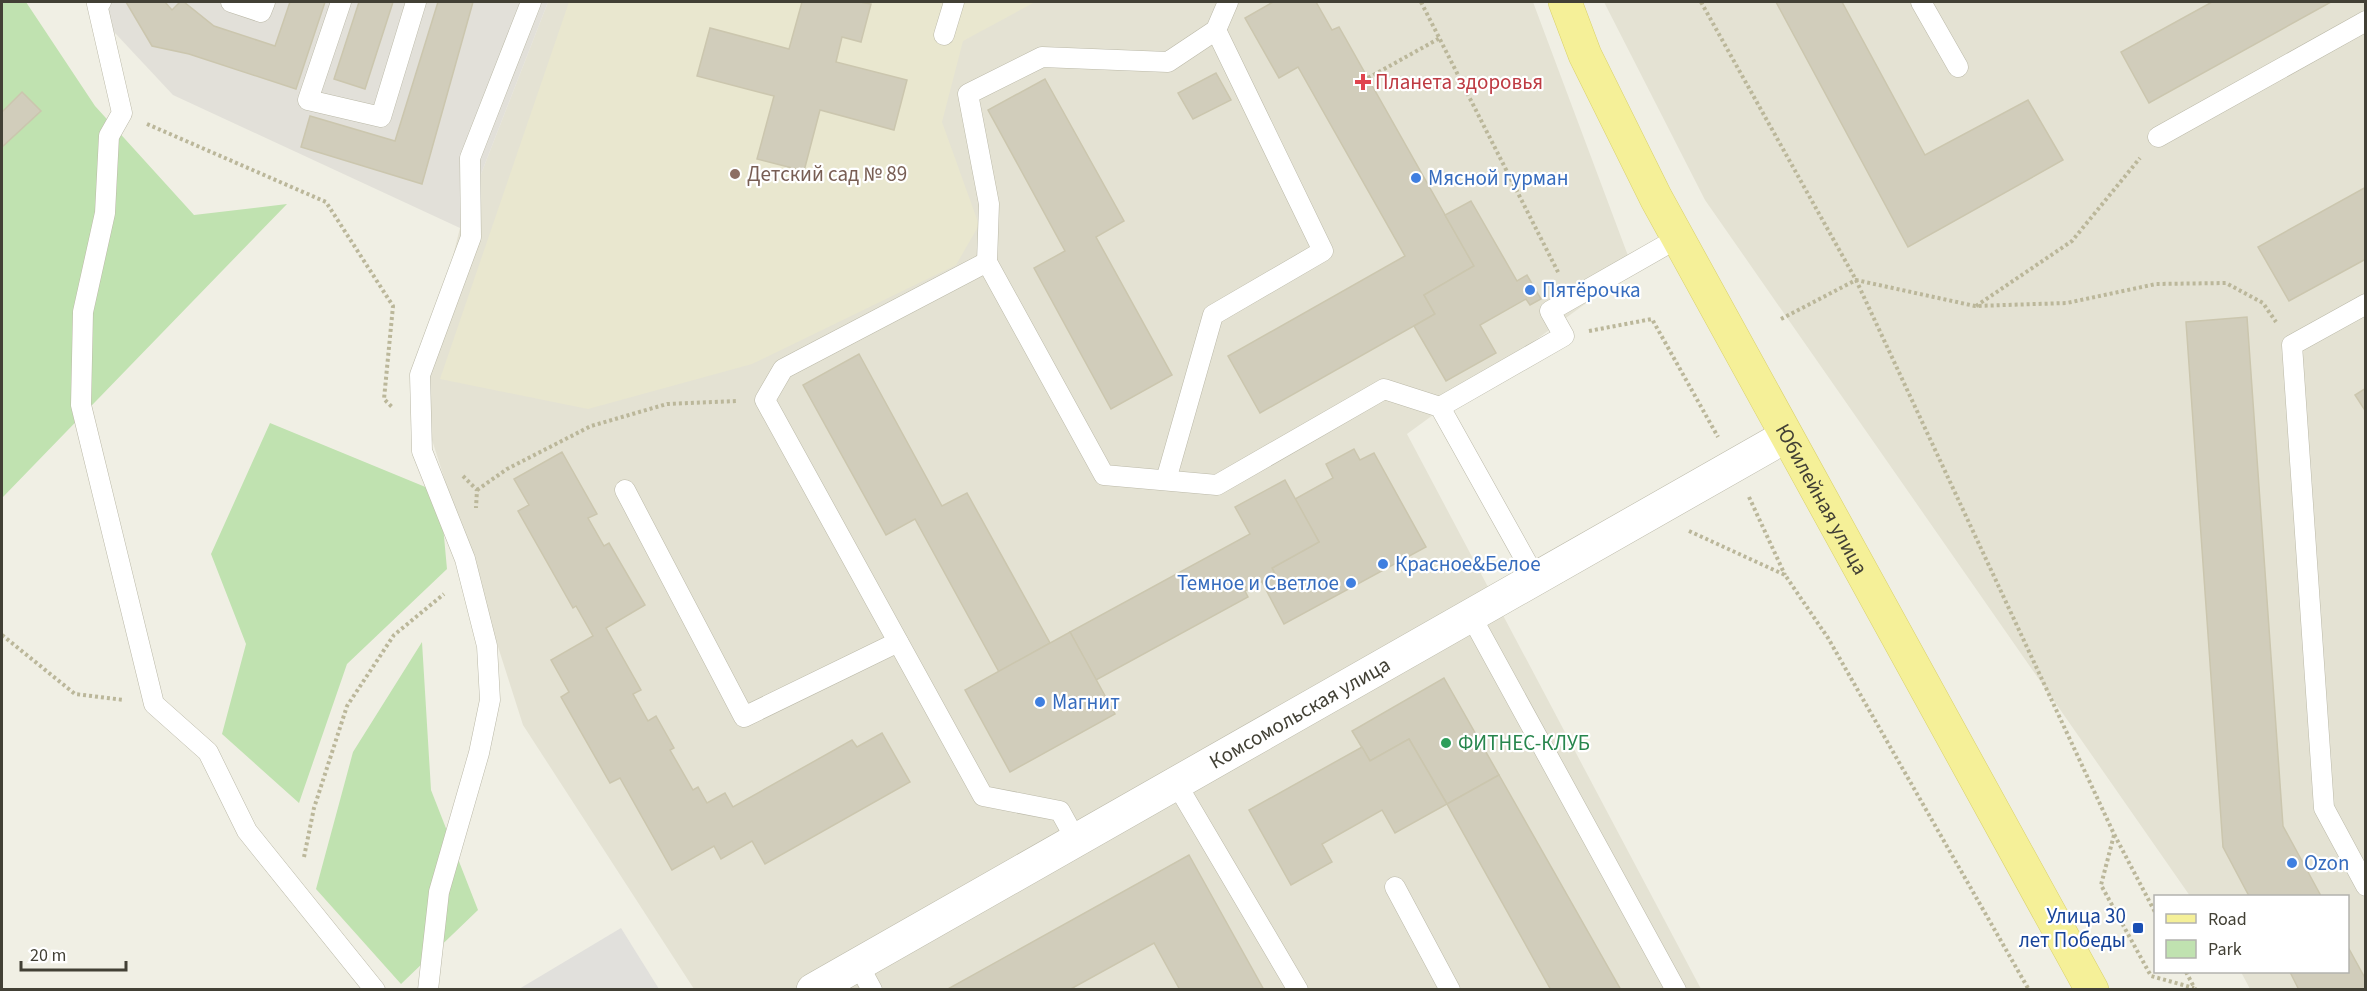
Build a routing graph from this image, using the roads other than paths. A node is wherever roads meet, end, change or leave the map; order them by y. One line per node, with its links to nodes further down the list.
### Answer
1 (100, 2): 31 (lane)
2 (231, 2): 3 (lane)
3 (265, 2)
4 (341, 2): 5 (lane)
5 (416, 2)
6 (531, 2): 32 (lane)
7 (954, 2): 13 (lane)
8 (1228, 2): 12 (lane)
9 (1565, 2): 16 (main road, Юбилейная улица)
10 (1921, 2): 14 (lane)
11 (2366, 21): 15 (lane)
12 (1216, 30): 17 (lane); 21 (lane)
13 (944, 35)
14 (1958, 67)
15 (2158, 137)
16 (1678, 238): 19 (lane); 20 (main road, Юбилейная улица)
17 (987, 262): 21 (lane); 25 (lane)
18 (2366, 304): 28 (lane)
19 (1440, 407): 21 (lane); 23 (lane)
20 (1786, 436): 23 (street, Комсомольская улица); 37 (main road, Юбилейная улица)
21 (1166, 480)
22 (625, 490): 25 (lane)
23 (1536, 579): 24 (street, Комсомольская улица)
24 (1471, 616): 26 (street, Комсомольская улица); 36 (lane)
25 (898, 642): 27 (lane)
26 (1176, 783): 27 (street, Комсомольская улица); 34 (lane)
27 (1077, 840): 30 (street, Комсомольская улица)
28 (2366, 886)
29 (1395, 887): 35 (lane)
30 (865, 977): 33 (street, Комсомольская улица)
31 (375, 990)
32 (428, 990)
33 (813, 990)
34 (1298, 990)
35 (1450, 990)
36 (1676, 990)
37 (2092, 990)

